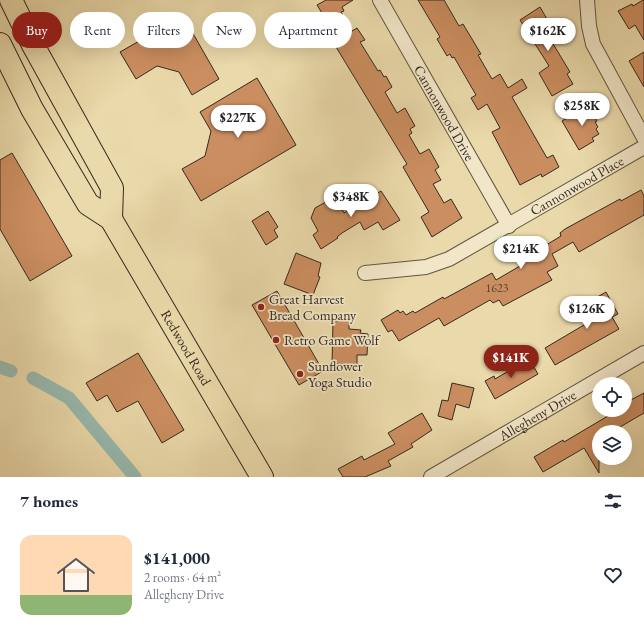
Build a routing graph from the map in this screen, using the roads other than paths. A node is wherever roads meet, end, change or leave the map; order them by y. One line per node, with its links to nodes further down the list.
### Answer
1 (11, 0): 6 (main road)
2 (380, 0): 10 (street, Cannonwood Drive)
3 (588, 0): 7 (street)
4 (0, 41): 6 (main road)
5 (0, 44): 9 (main road, Redwood Road)
6 (80, 127): 9 (main road)
7 (644, 138)
8 (644, 147): 10 (street, Cannonwood Place)
9 (111, 219): 13 (main road, Redwood Road)
10 (509, 226): 11 (street, Cannonwood Place)
11 (365, 274)
12 (644, 353): 14 (street, Allegheny Drive)
13 (262, 477)
14 (431, 477)

